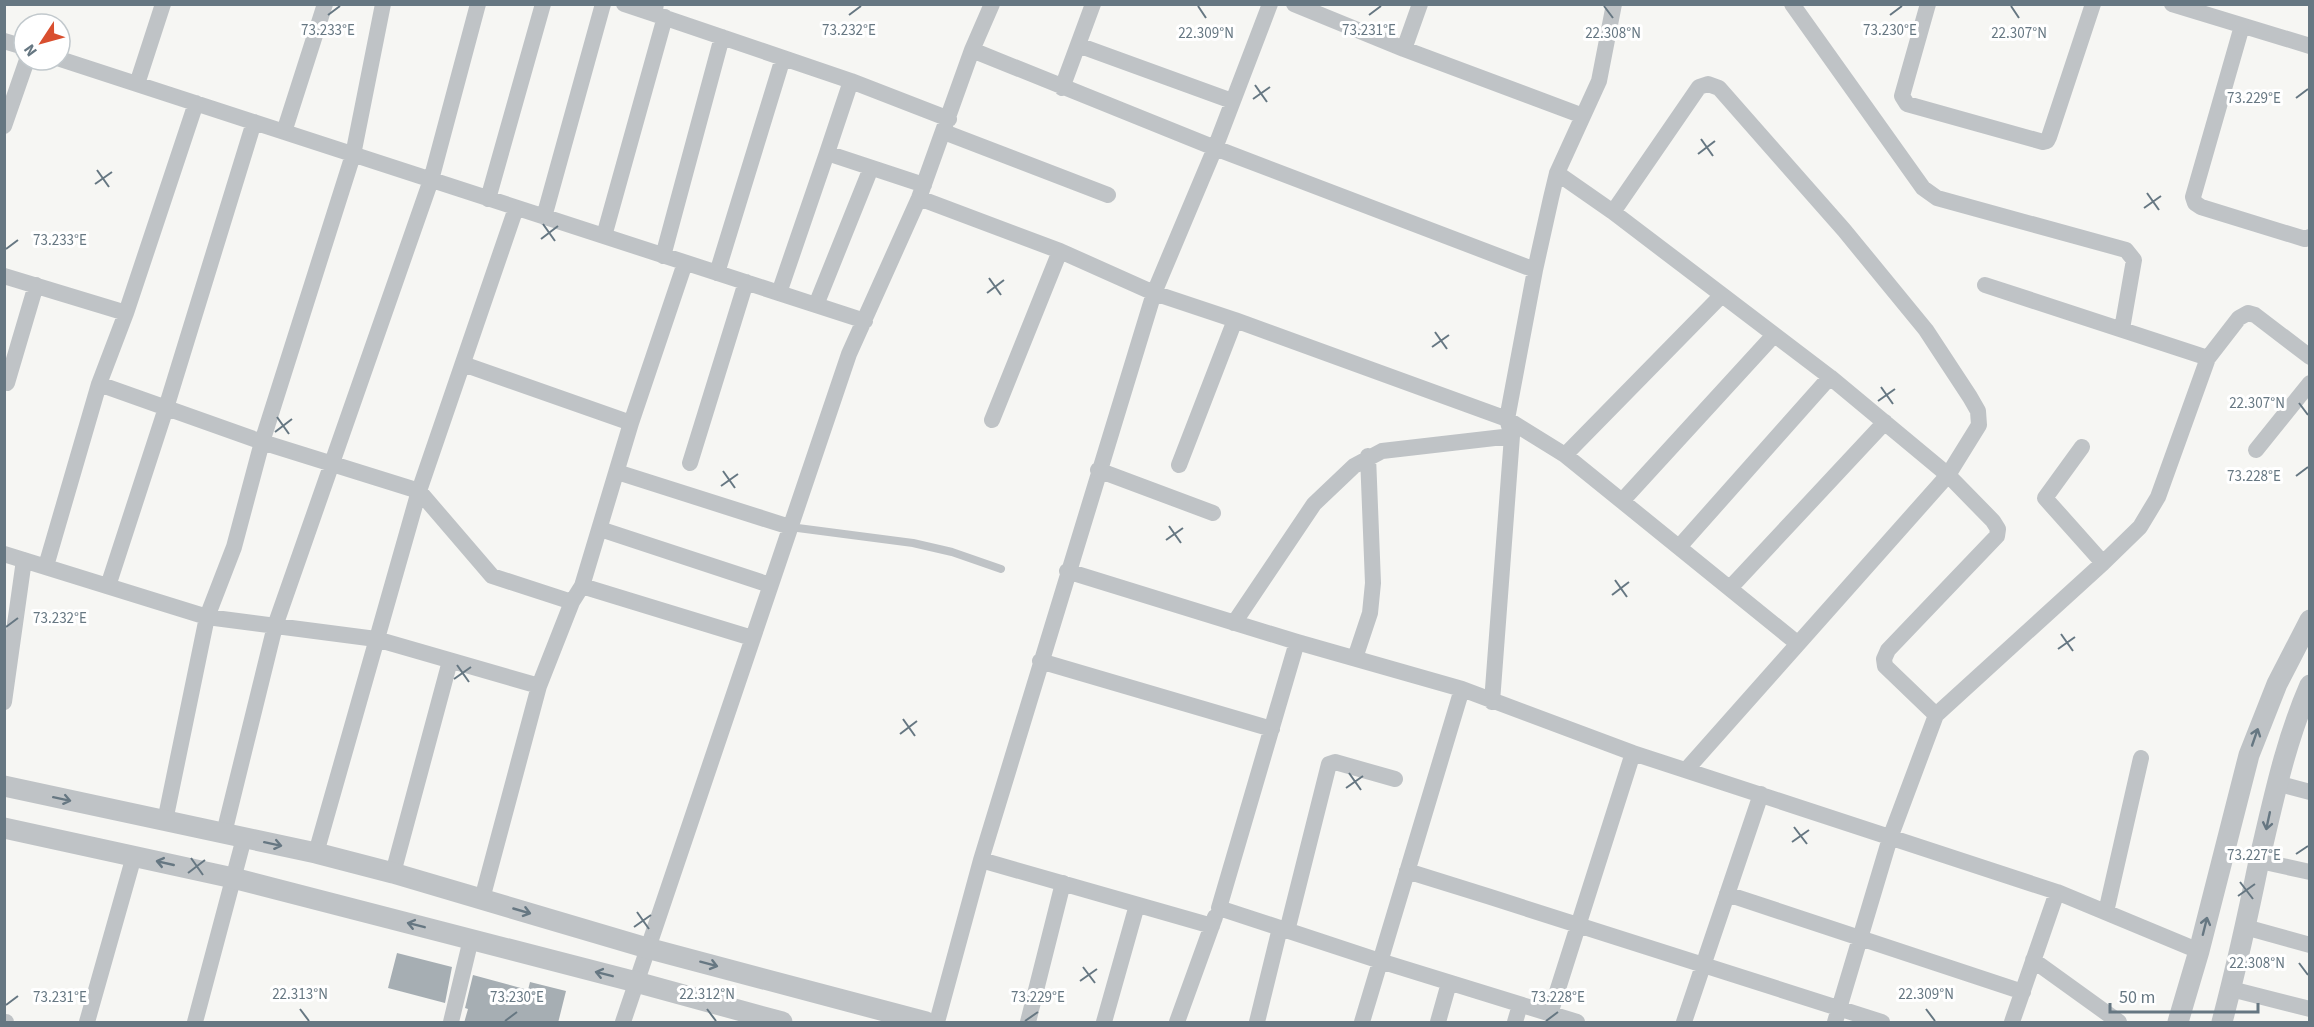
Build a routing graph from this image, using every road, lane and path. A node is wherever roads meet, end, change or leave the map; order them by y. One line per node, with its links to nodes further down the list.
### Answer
1 (163, 4): 29 (street)
2 (325, 4): 37 (street)
3 (383, 4): 40 (street)
4 (478, 4): 43 (street)
5 (543, 4): 46 (street)
6 (603, 4): 49 (street)
7 (624, 4): 18 (street)
8 (992, 4): 24 (street)
9 (1270, 4): 31 (street)
10 (1294, 4): 23 (street)
11 (1420, 4): 23 (street)
12 (1614, 4): 33 (street)
13 (1792, 4): 68 (street)
14 (1928, 4): 15 (street)
15 (2093, 4)
16 (2172, 4): 19 (street)
17 (1089, 6): 21 (street)
18 (658, 12): 20 (street); 50 (street)
19 (2242, 26): 22 (street); 51 (street)
20 (722, 37): 25 (street); 53 (street)
21 (1078, 45): 30 (street); 31 (street)
22 (2310, 46)
23 (1404, 49): 33 (street)
24 (972, 50): 30 (street); 35 (street)
25 (783, 58): 28 (street); 56 (street)
26 (72, 63): 29 (street)
27 (23, 72): 36 (street)
28 (851, 81): 35 (street); 39 (street)
29 (137, 84): 32 (street)
30 (1062, 88): 38 (street)
31 (1232, 101): 38 (street)
32 (196, 103): 34 (street); 65 (street)
33 (1583, 116): 42 (street)
34 (254, 122): 37 (street); 77 (street)
35 (946, 125): 44 (street); 45 (street)
36 (4, 126)
37 (284, 132): 40 (street)
38 (1215, 148): 55 (street); 62 (street)
39 (827, 153): 41 (street); 61 (street)
40 (353, 155): 43 (street); 83 (street)
41 (871, 168): 44 (street); 64 (street)
42 (1557, 173): 48 (street); 55 (street)
43 (431, 180): 46 (street); 89 (street)
44 (922, 191): 52 (street); 67 (street)
45 (1108, 195)
46 (488, 199): 47 (street)
47 (516, 208): 49 (street); 72 (street)
48 (1614, 213): 63 (street); 93 (street)
49 (544, 217): 50 (street)
50 (604, 236): 53 (street)
51 (2310, 237)
52 (1059, 251): 62 (street); 79 (street)
53 (663, 256): 54 (street)
54 (685, 263): 56 (street); 81 (street)
55 (1535, 270): 78 (street)
56 (717, 273): 58 (street)
57 (4, 276): 59 (street)
58 (746, 282): 61 (street); 88 (street)
59 (36, 285): 65 (street); 74 (street)
60 (1985, 285): 68 (street)
61 (778, 293): 64 (street)
62 (1154, 293): 66 (street); 91 (street)
63 (1721, 296): 69 (street); 86 (street)
64 (816, 305): 67 (street)
65 (126, 313): 76 (street)
66 (1235, 320): 78 (street); 90 (street)
67 (865, 321): 97 (street)
68 (2122, 329): 71 (street)
69 (1774, 335): 73 (street); 95 (street)
70 (2310, 357): 71 (street)
71 (2208, 358): 102 (street)
72 (463, 364): 81 (street); 94 (street)
73 (1830, 377): 80 (street); 99 (street)
74 (4, 382)
75 (2310, 383): 85 (street)
76 (99, 384): 77 (street); 103 (street)
77 (166, 408): 83 (street); 107 (street)
78 (1507, 419): 82 (street); 86 (street)
79 (992, 420)
80 (1885, 422): 93 (street); 109 (street)
81 (632, 423): 92 (street)
82 (1512, 436): 87 (street); 126 (street)
83 (262, 442): 89 (street); 111 (street)
84 (2082, 447): 102 (street)
85 (2256, 450)
86 (1565, 455): 95 (street)
87 (1368, 456): 113 (street); 119 (street)
88 (690, 463)
89 (333, 464): 94 (street); 114 (street)
90 (1179, 465)
91 (1098, 470): 96 (street); 105 (street)
92 (617, 472): 97 (street); 98 (street)
93 (1948, 475): 118 (street); 127 (street)
94 (419, 491): 110 (street); 116 (street)
95 (1622, 501): 99 (street)
96 (1213, 513)
97 (790, 527): 104 (lane); 106 (street)
98 (600, 529): 106 (street); 108 (street)
99 (1680, 547): 109 (street)
100 (4, 554): 101 (street)
101 (24, 560): 103 (street); 125 (street)
102 (2103, 563): 127 (street)
103 (46, 566): 107 (street)
104 (1001, 569)
105 (1067, 571): 113 (street); 121 (street)
106 (770, 585): 115 (street)
107 (108, 586): 111 (street)
108 (582, 586): 110 (street); 115 (street)
109 (1730, 588): 118 (street)
110 (572, 602): 123 (street)
111 (207, 617): 114 (street); 137 (street)
112 (2310, 620): 164 (street, one-way to 112)
113 (1234, 622): 117 (street)
114 (275, 626): 116 (street); 139 (street)
115 (752, 638): 163 (street)
116 (376, 639): 120 (street); 141 (street)
117 (1297, 642): 119 (street); 128 (street)
118 (1797, 643): 131 (street)
119 (1355, 658): 124 (street)
120 (450, 661): 123 (street); 147 (street)
121 (1040, 661): 128 (street); 143 (street)
122 (2310, 685): 133 (street)
123 (538, 686): 152 (street)
124 (1462, 689): 126 (street); 145 (street)
125 (4, 702)
126 (1492, 702): 129 (street)
127 (1936, 715): 140 (street)
128 (1272, 729): 154 (street)
129 (1633, 753): 131 (street); 156 (street)
130 (2141, 758): 155 (street)
131 (1686, 770): 136 (street)
132 (1395, 779): 159 (street)
133 (2276, 783): 135 (street); 144 (street, one-way to 144)
134 (4, 786): 137 (street, one-way to 137)
135 (2310, 792)
136 (1761, 794): 140 (street); 151 (street)
137 (165, 821): 139 (street)
138 (4, 828): 142 (street)
139 (234, 836): 141 (street, one-way to 141); 148 (street)
140 (1890, 838): 150 (street); 161 (street)
141 (316, 853): 147 (street)
142 (134, 856): 148 (street, one-way to 142); 176 (street)
143 (981, 860): 149 (street); 182 (street)
144 (2260, 861): 146 (street); 158 (street)
145 (1407, 871): 156 (street); 166 (street)
146 (2310, 872)
147 (393, 873): 152 (street)
148 (233, 878): 160 (street, one-way to 148); 177 (street)
149 (1063, 883): 153 (street); 183 (street)
150 (2057, 892): 155 (street); 165 (street)
151 (1727, 894): 161 (street); 167 (street)
152 (482, 899): 163 (street, one-way to 163)
153 (1137, 904): 157 (street); 184 (street)
154 (1219, 908): 157 (street); 159 (street)
155 (2106, 912): 164 (street)
156 (1579, 924): 167 (street); 174 (street)
157 (1212, 926): 185 (street)
158 (2245, 927): 162 (street); 170 (street)
159 (1284, 929): 166 (street); 186 (street)
160 (471, 939): 168 (street, one-way to 160); 178 (street)
161 (1860, 939): 171 (street); 175 (street)
162 (2310, 945)
163 (647, 948): 168 (street); 181 (street, one-way to 181)
164 (2199, 951): 195 (street)
165 (2033, 960): 171 (street); 194 (street)
166 (1380, 961): 169 (street); 187 (street)
167 (1703, 966): 175 (street); 191 (street)
168 (636, 982): 179 (street); 180 (street)
169 (1449, 983): 172 (street); 188 (street)
170 (2231, 989): 173 (street); 196 (street)
171 (2023, 992): 193 (street)
172 (1520, 1005): 174 (street); 189 (street)
173 (2310, 1009)
174 (1550, 1014): 190 (street)
175 (1837, 1016): 192 (street)
176 (87, 1023)
177 (195, 1023)
178 (451, 1023)
179 (623, 1023)
180 (782, 1023)
181 (926, 1023)
182 (936, 1023)
183 (1028, 1023)
184 (1104, 1023)
185 (1177, 1023)
186 (1257, 1023)
187 (1362, 1023)
188 (1438, 1023)
189 (1515, 1023)
190 (1577, 1023)
191 (1684, 1023)
192 (1882, 1023)
193 (2012, 1023)
194 (2119, 1023)
195 (2178, 1023)
196 (2222, 1023)

